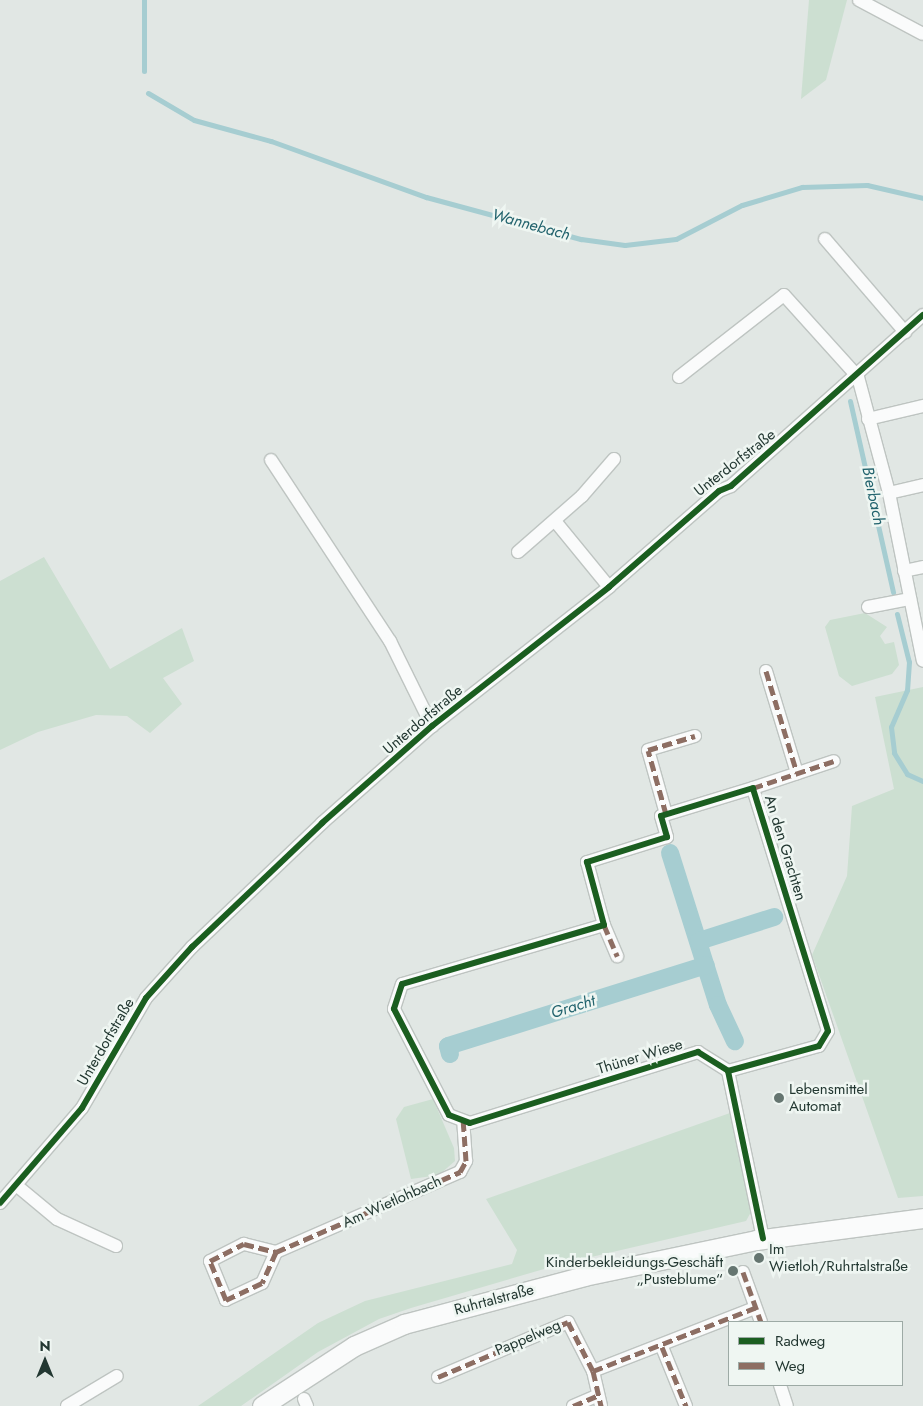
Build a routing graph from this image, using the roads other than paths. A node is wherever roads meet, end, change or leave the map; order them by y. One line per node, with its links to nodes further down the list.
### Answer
1 (859, 0): 2 (street)
2 (923, 34)
3 (825, 239): 5 (street)
4 (923, 315): 5 (street, Unterdorfstraße)
5 (905, 332): 7 (street, Unterdorfstraße)
6 (679, 377): 7 (street)
7 (858, 377): 9 (street); 18 (street, Unterdorfstraße)
8 (923, 406): 9 (street)
9 (868, 419): 13 (street)
10 (614, 459): 14 (street)
11 (271, 460): 23 (street, Unterdorfstraße)
12 (923, 485): 13 (street)
13 (889, 493): 17 (street)
14 (554, 521): 15 (street); 18 (street)
15 (518, 552)
16 (923, 567): 17 (street)
17 (904, 571): 19 (street)
18 (609, 587): 23 (street, Unterdorfstraße)
19 (907, 600): 20 (street); 21 (street)
20 (868, 607)
21 (923, 661)
22 (766, 671): 26 (street)
23 (432, 726): 33 (street, Unterdorfstraße)
24 (695, 736): 28 (street)
25 (834, 761): 26 (street, An den Grachten)
26 (797, 774): 27 (street, An den Grachten)
27 (754, 788): 28 (street, An den Grachten); 31 (street, An den Grachten)
28 (666, 814): 29 (street)
29 (604, 925): 30 (street); 32 (street)
30 (617, 956)
31 (728, 1071): 32 (street, Thüner Wiese); 36 (street)
32 (463, 1122): 38 (street, Am Wietlohbach)
33 (16, 1185): 34 (street, Unterdorfstraße); 37 (street)
34 (0, 1203)
35 (923, 1218): 36 (main road, Ruhrtalstraße)
36 (763, 1238): 49 (main road, Ruhrtalstraße)
37 (116, 1246)
38 (276, 1252): 38 (street)
39 (743, 1272): 40 (street)
40 (755, 1308): 41 (street); 42 (street)
41 (761, 1321)
42 (662, 1347): 43 (street); 51 (street)
43 (593, 1372): 45 (street, Pappelweg); 47 (street, Pappelweg)
44 (117, 1376): 48 (street)
45 (438, 1377)
46 (780, 1386): 52 (street)
47 (599, 1401): 50 (street, Pappelweg)
48 (67, 1406)
49 (262, 1406)
50 (573, 1406)
51 (686, 1406)
52 (787, 1406)

